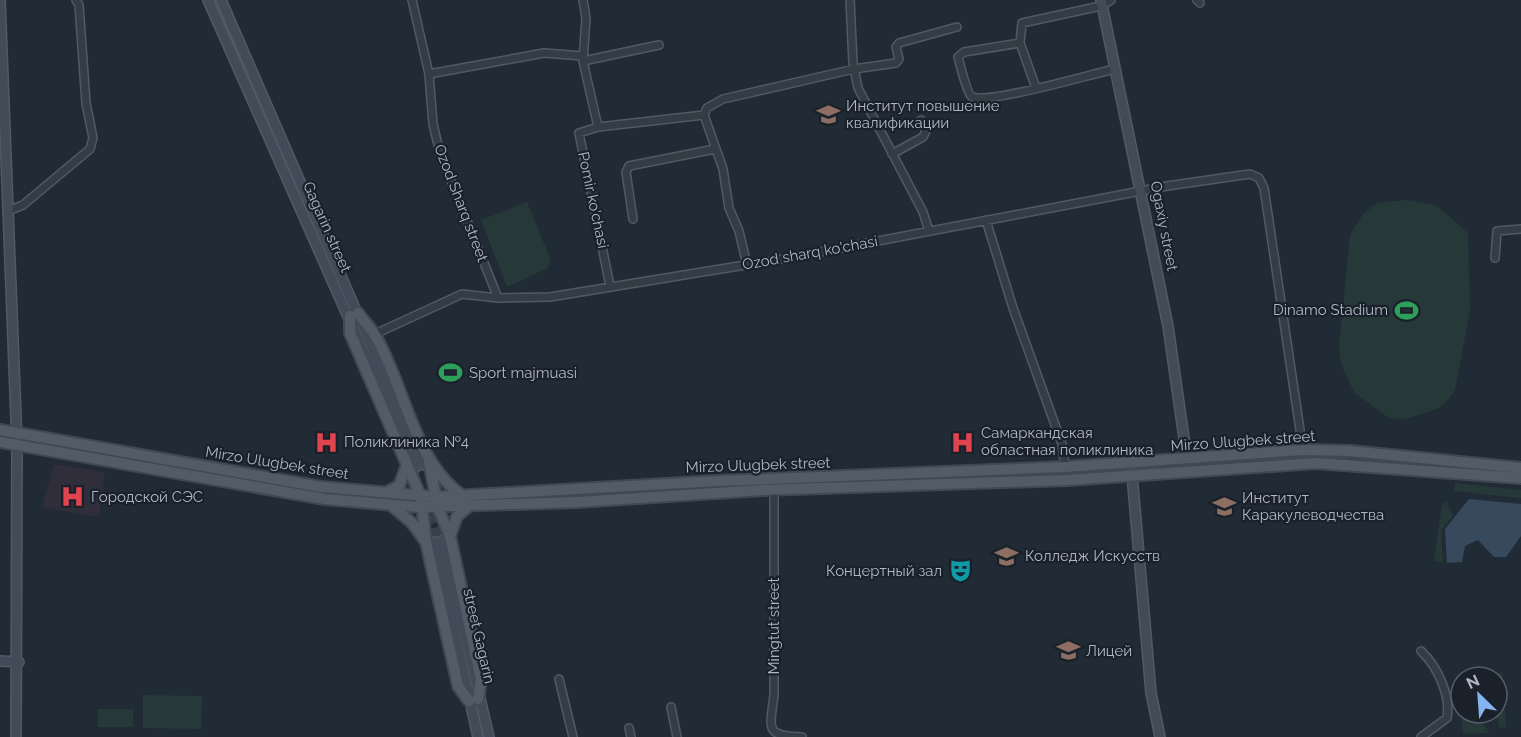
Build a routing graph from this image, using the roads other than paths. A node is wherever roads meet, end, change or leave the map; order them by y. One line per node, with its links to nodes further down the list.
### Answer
1 (0, 0): 24 (street)
2 (76, 0): 24 (street)
3 (208, 0): 33 (street, Gagarin street)
4 (221, 0): 33 (street, Gagarin street)
5 (412, 0): 16 (street, Ozod Sharq street)
6 (583, 0): 13 (street)
7 (850, 0): 14 (street)
8 (1111, 0): 9 (street)
9 (1101, 3): 11 (street); 15 (street, Ogaxiy street)
10 (957, 27): 14 (street)
11 (1020, 43): 17 (street); 17 (street)
12 (659, 45): 13 (street)
13 (583, 59): 16 (street); 20 (street)
14 (854, 69): 18 (street); 22 (street)
15 (1115, 69): 17 (street); 23 (street, Ogaxiy street)
16 (429, 74): 32 (street, Ozod Sharq street)
17 (1036, 88)
18 (704, 115): 20 (street); 21 (street)
19 (921, 120): 22 (street)
20 (598, 127): 31 (street, Pomir ko'chasi)
21 (715, 149): 25 (street); 30 (street)
22 (892, 154): 28 (street)
23 (1142, 192): 26 (street, Ozod sharq ko'chasi); 39 (street, Ozod sharq ko'chasi); 40 (street, Ogaxiy street)
24 (5, 215): 36 (street)
25 (633, 219)
26 (986, 220): 28 (street, Ozod sharq ko'chasi); 43 (street)
27 (1521, 229): 29 (street)
28 (929, 231): 30 (street, Ozod sharq ko'chasi)
29 (1495, 258)
30 (747, 265): 31 (street, Ozod sharq ko'chasi)
31 (610, 286): 32 (street, Ozod sharq ko'chasi)
32 (498, 298): 34 (street, Ozod sharq ko'chasi)
33 (354, 314): 34 (main road); 42 (street, Gagarin street); 42 (main road)
34 (375, 334): 42 (main road)
35 (0, 430): 36 (main road, Mirzo Ulugbek street)
36 (16, 432): 38 (street); 48 (main road, Mirzo Ulugbek street)
37 (0, 442): 38 (main road, Mirzo Ulugbek street)
38 (16, 444): 52 (main road, Mirzo Ulugbek street); 57 (street)
39 (1303, 450): 40 (main road, Mirzo Ulugbek street); 44 (main road, Mirzo Ulugbek street)
40 (1187, 459): 41 (main road, Mirzo Ulugbek street)
41 (1131, 463): 43 (main road, Mirzo Ulugbek street); 45 (street)
42 (418, 464): 48 (main road); 49 (main road); 50 (main road); 51 (main road)
43 (1065, 467): 49 (main road, Mirzo Ulugbek street)
44 (1521, 468)
45 (1133, 476): 46 (main road, Mirzo Ulugbek street); 47 (main road, Mirzo Ulugbek street); 69 (street)
46 (1521, 478)
47 (774, 490): 53 (main road, Mirzo Ulugbek street); 68 (street, Mingtut street)
48 (382, 494): 50 (main road, Mirzo Ulugbek street)
49 (464, 496): 51 (main road, Mirzo Ulugbek street)
50 (422, 502): 51 (main road, Mirzo Ulugbek street); 52 (main road, Mirzo Ulugbek street); 54 (main road)
51 (438, 502): 53 (main road, Mirzo Ulugbek street); 54 (main road)
52 (389, 504): 54 (main road)
53 (468, 507): 54 (main road)
54 (439, 540): 59 (main road); 59 (main road)
55 (1421, 651): 70 (street)
56 (0, 661): 57 (street)
57 (19, 662): 62 (street)
58 (559, 679): 65 (street)
59 (473, 700): 63 (street, street Gagarin); 64 (street, street Gagarin)
60 (671, 707): 67 (street)
61 (629, 728): 66 (street)
62 (16, 737)
63 (478, 737)
64 (489, 737)
65 (573, 737)
66 (631, 737)
67 (677, 737)
68 (802, 737)
69 (1160, 737)
70 (1420, 737)

